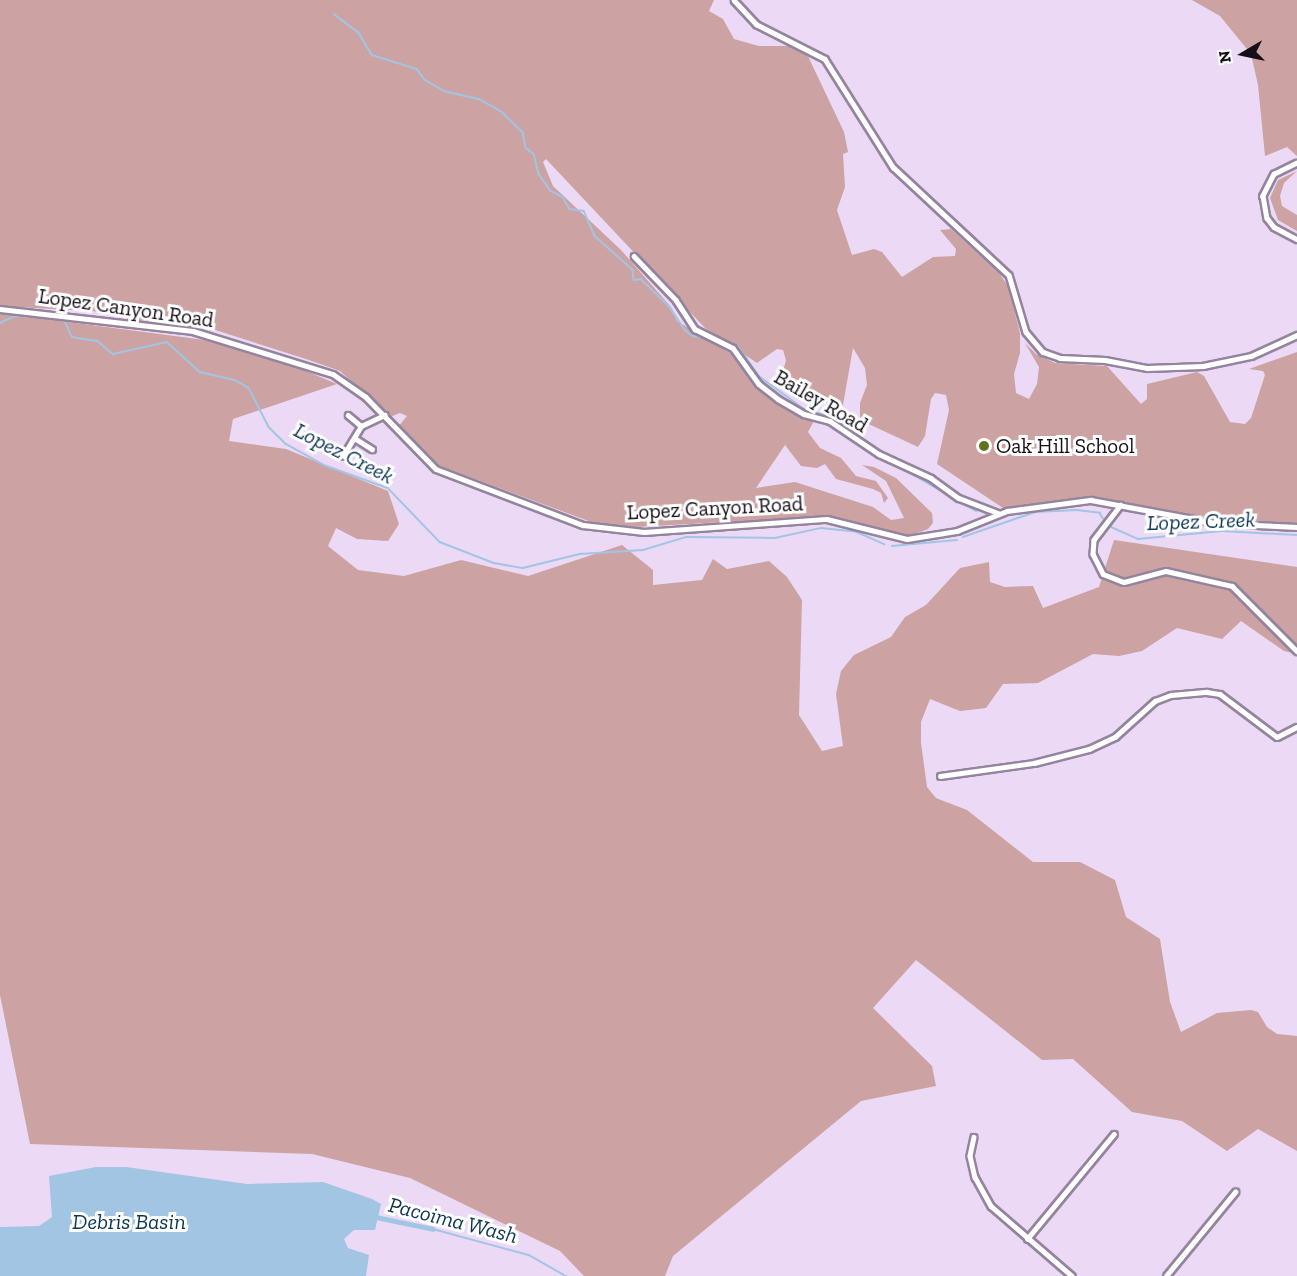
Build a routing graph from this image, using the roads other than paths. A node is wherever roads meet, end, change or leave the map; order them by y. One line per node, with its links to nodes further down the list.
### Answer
1 (734, 0): 6 (street)
2 (1297, 163): 3 (street)
3 (1297, 239)
4 (634, 256): 14 (street, Bailey Road)
5 (0, 309): 8 (street, Lopez Canyon Road)
6 (1297, 335)
7 (348, 415): 9 (street)
8 (385, 415): 9 (street); 14 (street, Lopez Canyon Road)
9 (361, 426): 10 (street)
10 (356, 439): 11 (street); 12 (street)
11 (372, 449)
12 (343, 456)
13 (1121, 505): 14 (street, Lopez Canyon Road); 15 (street, Lopez Canyon Road); 16 (street)
14 (998, 513)
15 (1297, 526)
16 (1297, 651)
17 (1297, 727): 18 (street)
18 (940, 776)
19 (1114, 1134): 22 (street)
20 (974, 1137): 22 (street)
21 (1235, 1192): 24 (street)
22 (1027, 1239): 23 (street)
23 (1072, 1276)
24 (1166, 1276)

